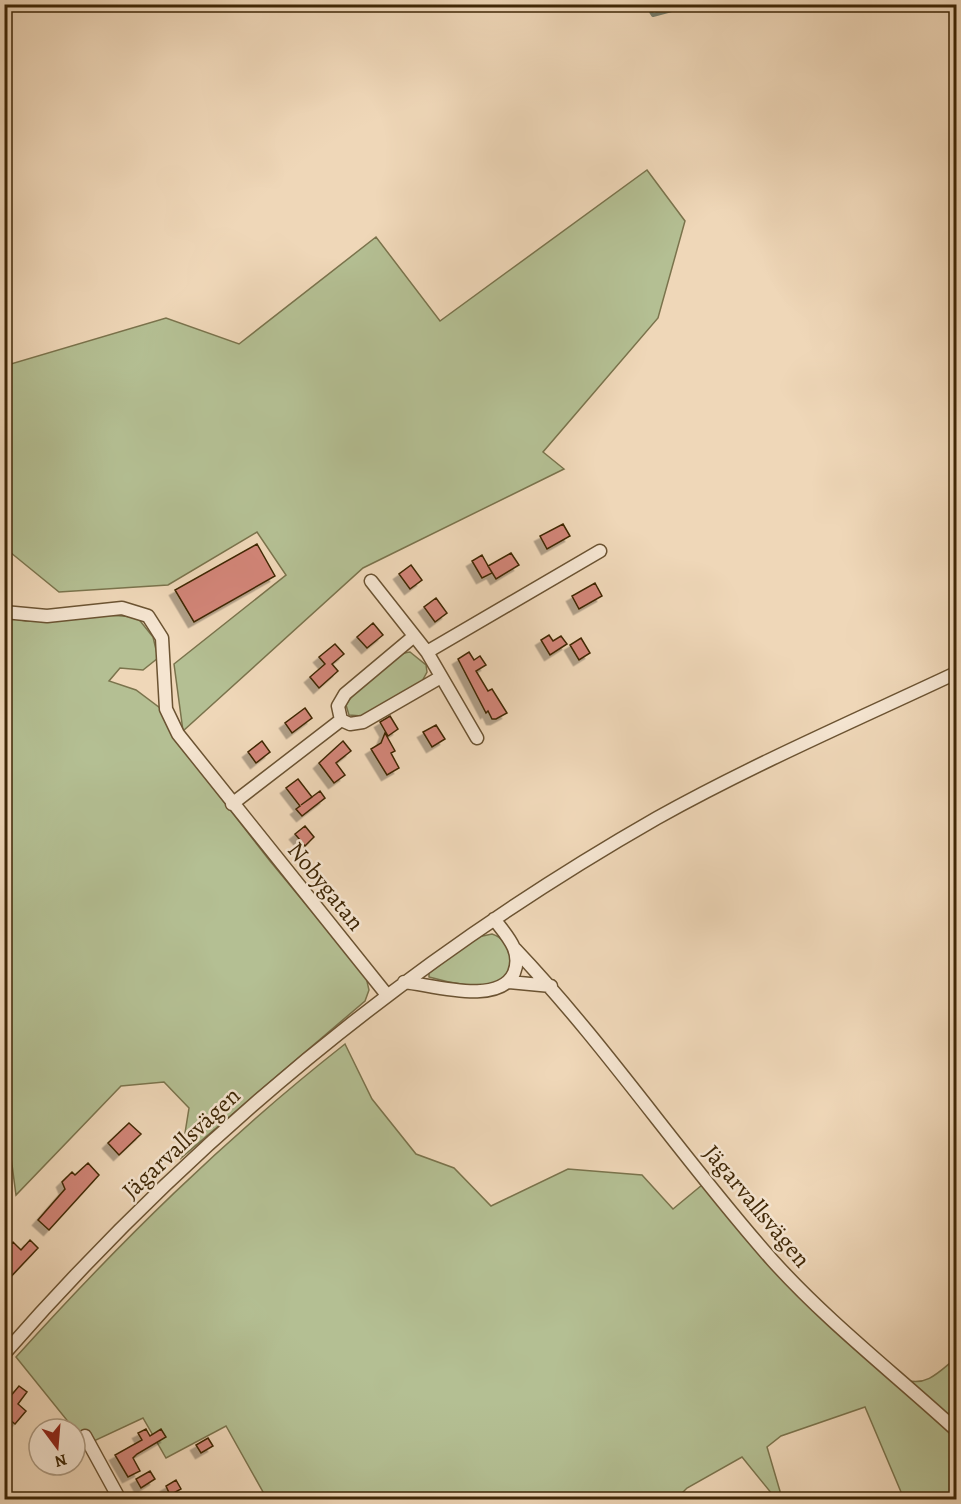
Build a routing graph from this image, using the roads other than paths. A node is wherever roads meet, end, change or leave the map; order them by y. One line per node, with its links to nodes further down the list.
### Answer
1 (600, 551): 5 (street)
2 (371, 581): 4 (street)
3 (4, 612): 10 (street, Nobygatan)
4 (413, 637): 5 (street); 8 (street)
5 (427, 652): 7 (street)
6 (957, 673): 11 (street)
7 (441, 677): 8 (street); 9 (street)
8 (340, 720): 10 (street)
9 (477, 738)
10 (232, 804): 16 (street, Nobygatan)
11 (494, 919): 12 (street, Jägarvallsvägen); 13 (street, Jägarvallsvägen)
12 (515, 949): 14 (street); 15 (street, Jägarvallsvägen)
13 (404, 982): 14 (street); 16 (street, Jägarvallsvägen)
14 (509, 982): 15 (street)
15 (551, 986): 18 (street, Jägarvallsvägen)
16 (387, 995): 17 (street, Jägarvallsvägen)
17 (4, 1354)
18 (957, 1430)
19 (87, 1440): 20 (street)
20 (120, 1500)

